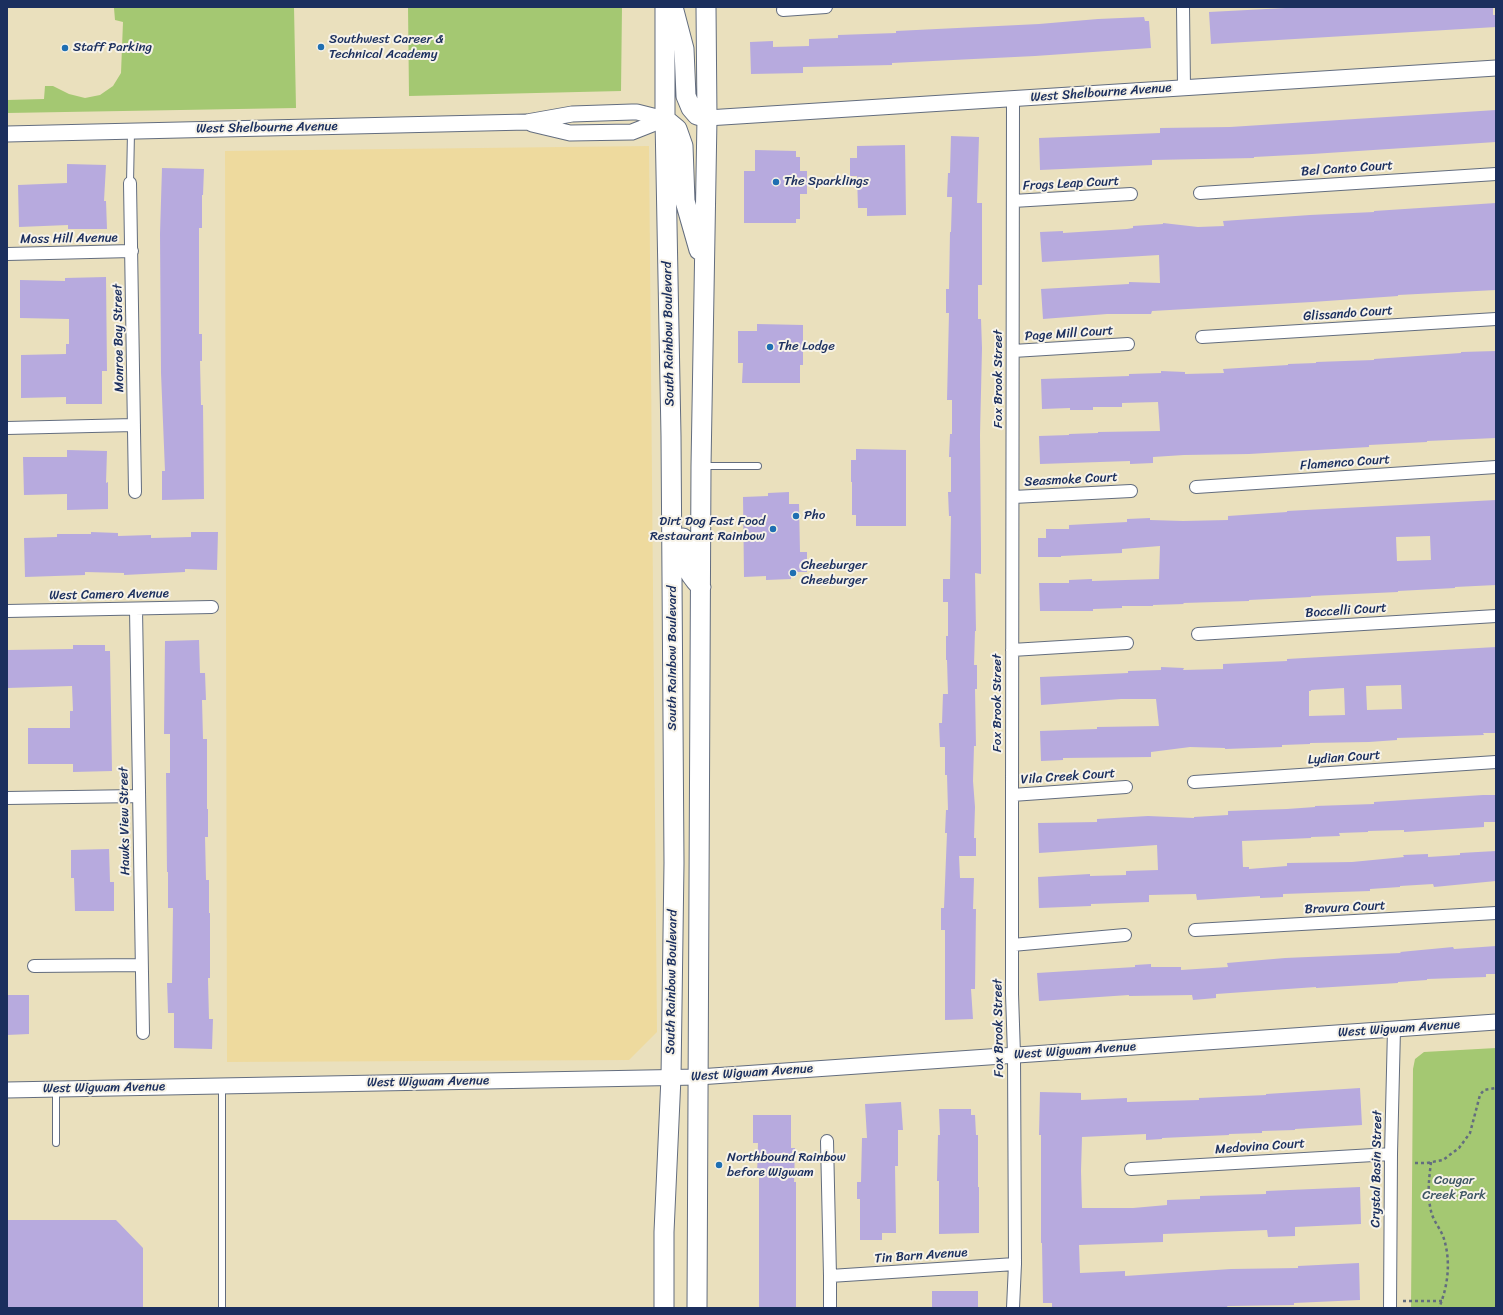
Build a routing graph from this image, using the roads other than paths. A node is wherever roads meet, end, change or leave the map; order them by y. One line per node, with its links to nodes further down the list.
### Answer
1 (665, 7): 11 (main road, South Rainbow Boulevard)
2 (673, 7): 10 (main road)
3 (706, 7): 10 (main road, South Rainbow Boulevard)
4 (826, 7): 6 (street)
5 (1183, 7): 8 (street)
6 (783, 10)
7 (1496, 68): 8 (street, West Shelbourne Avenue)
8 (1184, 88): 9 (street, West Shelbourne Avenue)
9 (1013, 99): 10 (street, West Shelbourne Avenue); 19 (street, Fox Brook Street)
10 (707, 118): 22 (main road, South Rainbow Boulevard)
11 (665, 119): 12 (street, West Shelbourne Avenue); 12 (street, West Shelbourne Avenue); 22 (main road); 29 (main road, South Rainbow Boulevard)
12 (527, 122): 13 (street, West Shelbourne Avenue)
13 (131, 131): 14 (street, West Shelbourne Avenue); 16 (lane)
14 (7, 134)
15 (1496, 174): 17 (street, Bel Canto Court)
16 (130, 183): 20 (street, Monroe Bay Street)
17 (1200, 193)
18 (1130, 194): 19 (street, Frogs Leap Court)
19 (1013, 201): 26 (street, Fox Brook Street)
20 (132, 251): 21 (street, Moss Hill Avenue); 27 (street, Monroe Bay Street)
21 (7, 254)
22 (705, 269): 30 (main road, South Rainbow Boulevard)
23 (1496, 319): 24 (street, Glissando Court)
24 (1202, 337)
25 (1128, 344): 26 (street, Page Mill Court)
26 (1013, 352): 36 (street, Fox Brook Street)
27 (134, 425): 28 (street); 35 (street, Monroe Bay Street)
28 (7, 428)
29 (671, 436): 37 (main road); 42 (main road, South Rainbow Boulevard)
30 (702, 466): 31 (lane); 37 (main road, South Rainbow Boulevard)
31 (758, 466)
32 (1496, 467): 33 (street, Flamenco Court)
33 (1196, 488)
34 (1131, 491): 36 (street, Seasmoke Court)
35 (135, 492)
36 (1013, 498): 45 (street, Fox Brook Street)
37 (701, 587): 46 (main road, South Rainbow Boulevard)
38 (212, 607): 39 (street, West Camero Avenue)
39 (136, 609): 40 (street, West Camero Avenue); 51 (street, Hawks View Street)
40 (7, 611)
41 (1496, 616): 43 (street, Boccelli Court)
42 (672, 618): 46 (main road); 63 (main road, South Rainbow Boulevard)
43 (1198, 634)
44 (1127, 643): 45 (street)
45 (1012, 650): 50 (street, Fox Brook Street)
46 (700, 747): 64 (main road, South Rainbow Boulevard)
47 (1496, 762): 48 (street, Lydian Court)
48 (1194, 782)
49 (1126, 787): 50 (street, Vila Creek Court)
50 (1012, 795): 56 (street, Fox Brook Street)
51 (138, 796): 52 (street); 57 (street, Hawks View Street)
52 (7, 798)
53 (1496, 913): 54 (street, Bravura Court)
54 (1195, 930)
55 (1125, 935): 56 (street)
56 (1012, 946): 62 (street, Fox Brook Street)
57 (141, 965): 58 (street); 61 (street, Hawks View Street)
58 (34, 966)
59 (1496, 1022): 60 (street, West Wigwam Avenue)
60 (1394, 1029): 62 (street, West Wigwam Avenue); 70 (street, Crystal Basin Street)
61 (143, 1033)
62 (1014, 1055): 64 (street, West Wigwam Avenue); 72 (street, Fox Brook Street)
63 (671, 1077): 64 (street, West Wigwam Avenue); 65 (street, West Wigwam Avenue); 76 (main road, South Rainbow Boulevard)
64 (698, 1077): 77 (main road, South Rainbow Boulevard)
65 (222, 1086): 66 (street, West Wigwam Avenue); 75 (lane)
66 (56, 1089): 67 (street, West Wigwam Avenue); 69 (lane)
67 (7, 1090)
68 (827, 1141): 73 (street)
69 (56, 1143)
70 (1391, 1154): 71 (street, Medovina Court); 74 (street, Crystal Basin Street)
71 (1131, 1169)
72 (1014, 1264): 73 (street, Tin Barn Avenue); 79 (street, Fox Brook Street)
73 (830, 1276): 78 (street)
74 (1390, 1304)
75 (222, 1308)
76 (664, 1308)
77 (697, 1308)
78 (830, 1308)
79 (1013, 1308)

